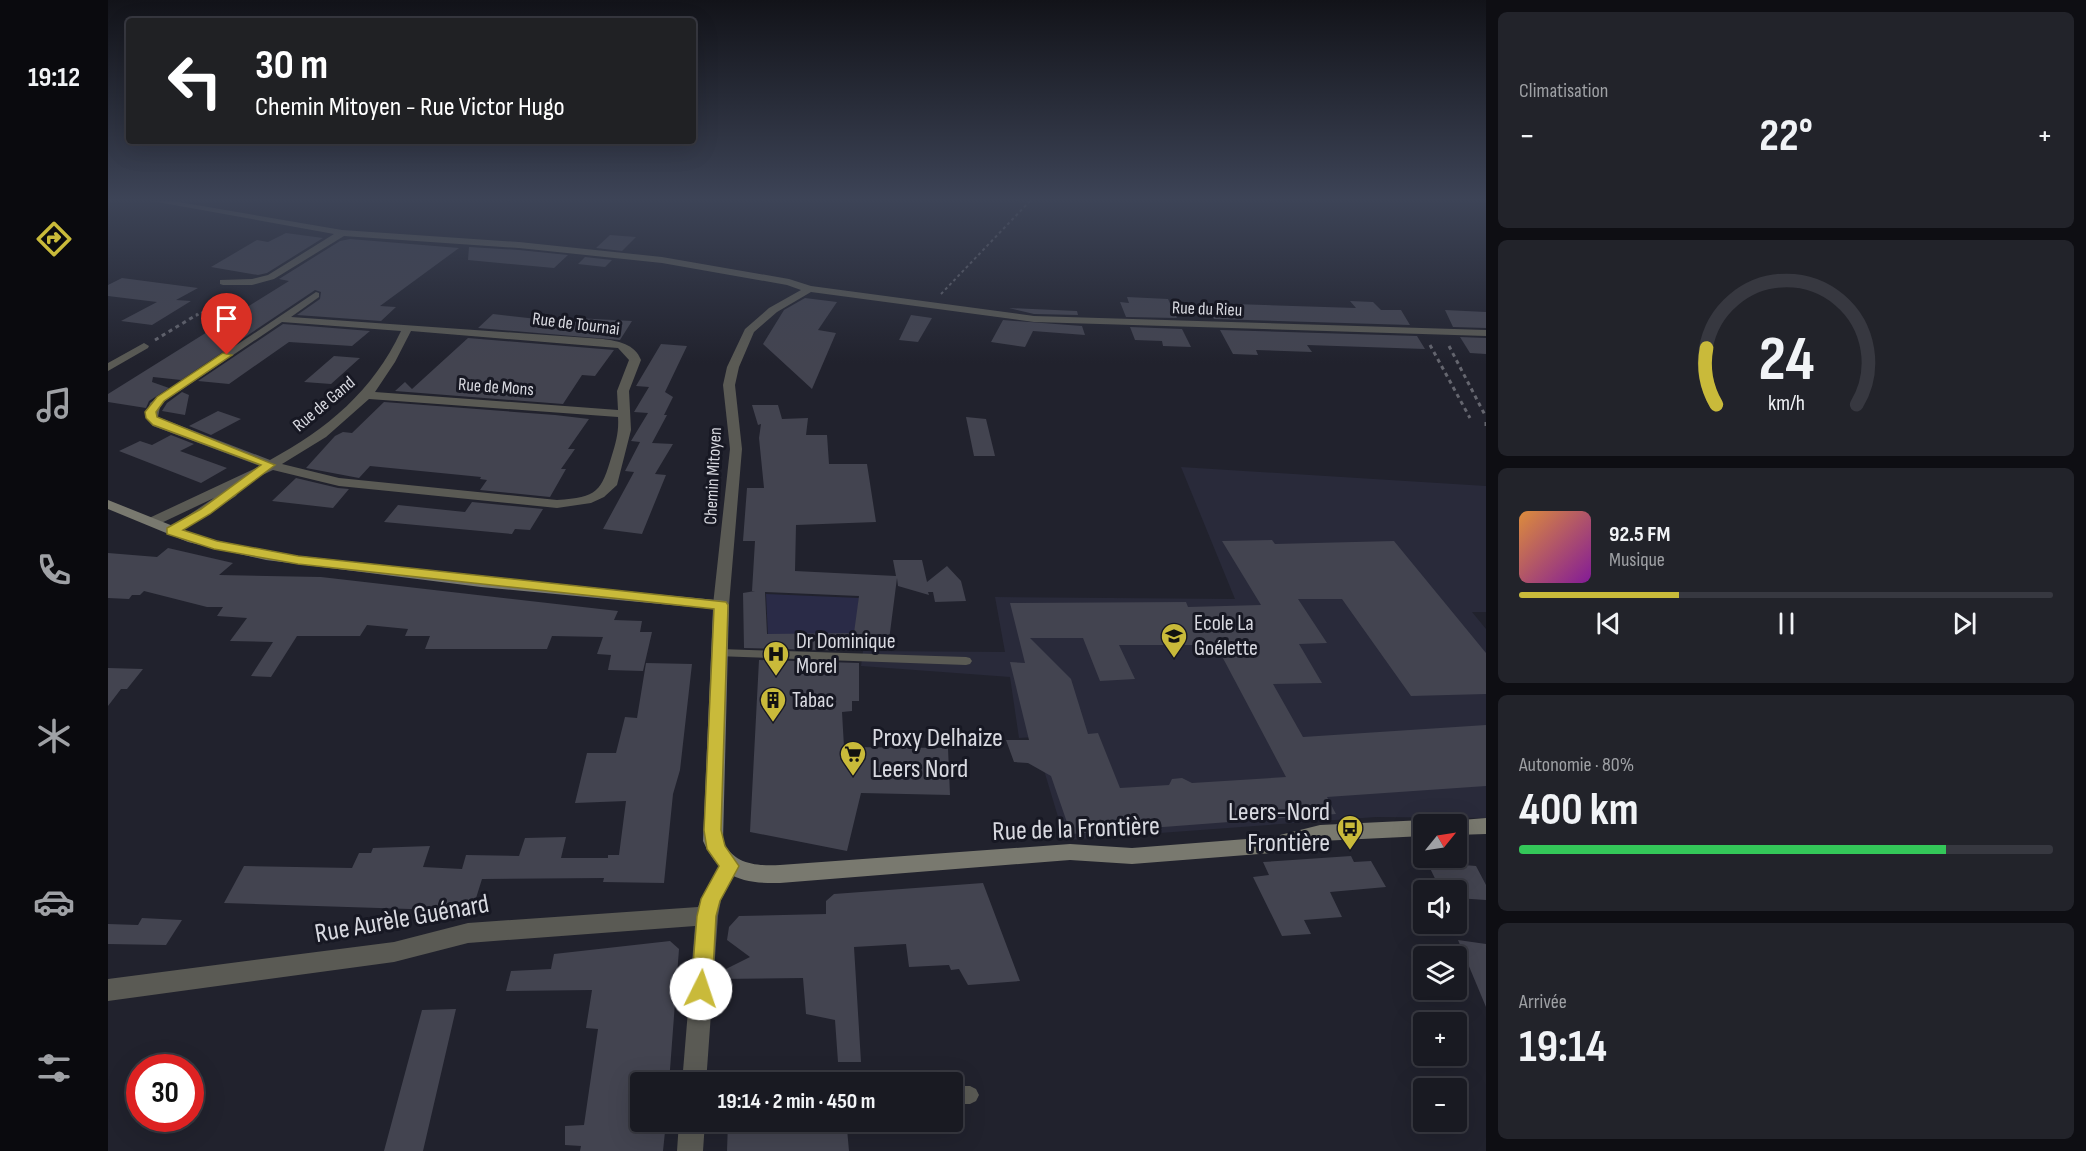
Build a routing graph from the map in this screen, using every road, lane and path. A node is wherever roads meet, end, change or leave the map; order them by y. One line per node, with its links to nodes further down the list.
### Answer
1 (307, 255): 4 (street)
2 (612, 255): 5 (street)
3 (978, 255): 8 (path)
4 (223, 282)
5 (809, 289): 8 (street); 25 (street, Chemin Mitoyen)
6 (232, 295): 14 (path)
7 (316, 295): 9 (street, Rue de Tournai)
8 (928, 307): 11 (street, Rue du Rieu)
9 (280, 319): 10 (street, Rue de Tournai); 21 (street, Rue de Tournai)
10 (407, 328): 16 (street, Rue de Gand); 17 (street, Rue de Tournai)
11 (1423, 332): 12 (street, Rue du Rieu); 18 (path)
12 (1442, 332): 13 (street, Rue du Rieu); 19 (path)
13 (1486, 333)
14 (144, 346): 15 (street)
15 (108, 368)
16 (366, 395): 17 (street, Rue de Mons); 21 (street, Rue de Gand)
17 (623, 414): 21 (street, Rue de Tournai)
18 (1470, 418)
19 (1486, 420): 20 (path)
20 (1486, 430)
21 (270, 465): 23 (street); 24 (street)
22 (108, 504): 23 (street)
23 (152, 522): 24 (street)
24 (172, 531): 25 (street)
25 (721, 605): 26 (street)
26 (720, 653): 27 (lane); 31 (street)
27 (966, 661)
28 (1467, 826): 29 (street)
29 (1486, 826)
30 (1413, 829): 31 (street, Rue de la Frontière)
31 (729, 866): 32 (street)
32 (707, 916): 33 (street, Rue Aurèle Guénard); 34 (street)
33 (108, 990)
34 (695, 1072)
35 (691, 1132): 36 (street)
36 (690, 1151)

